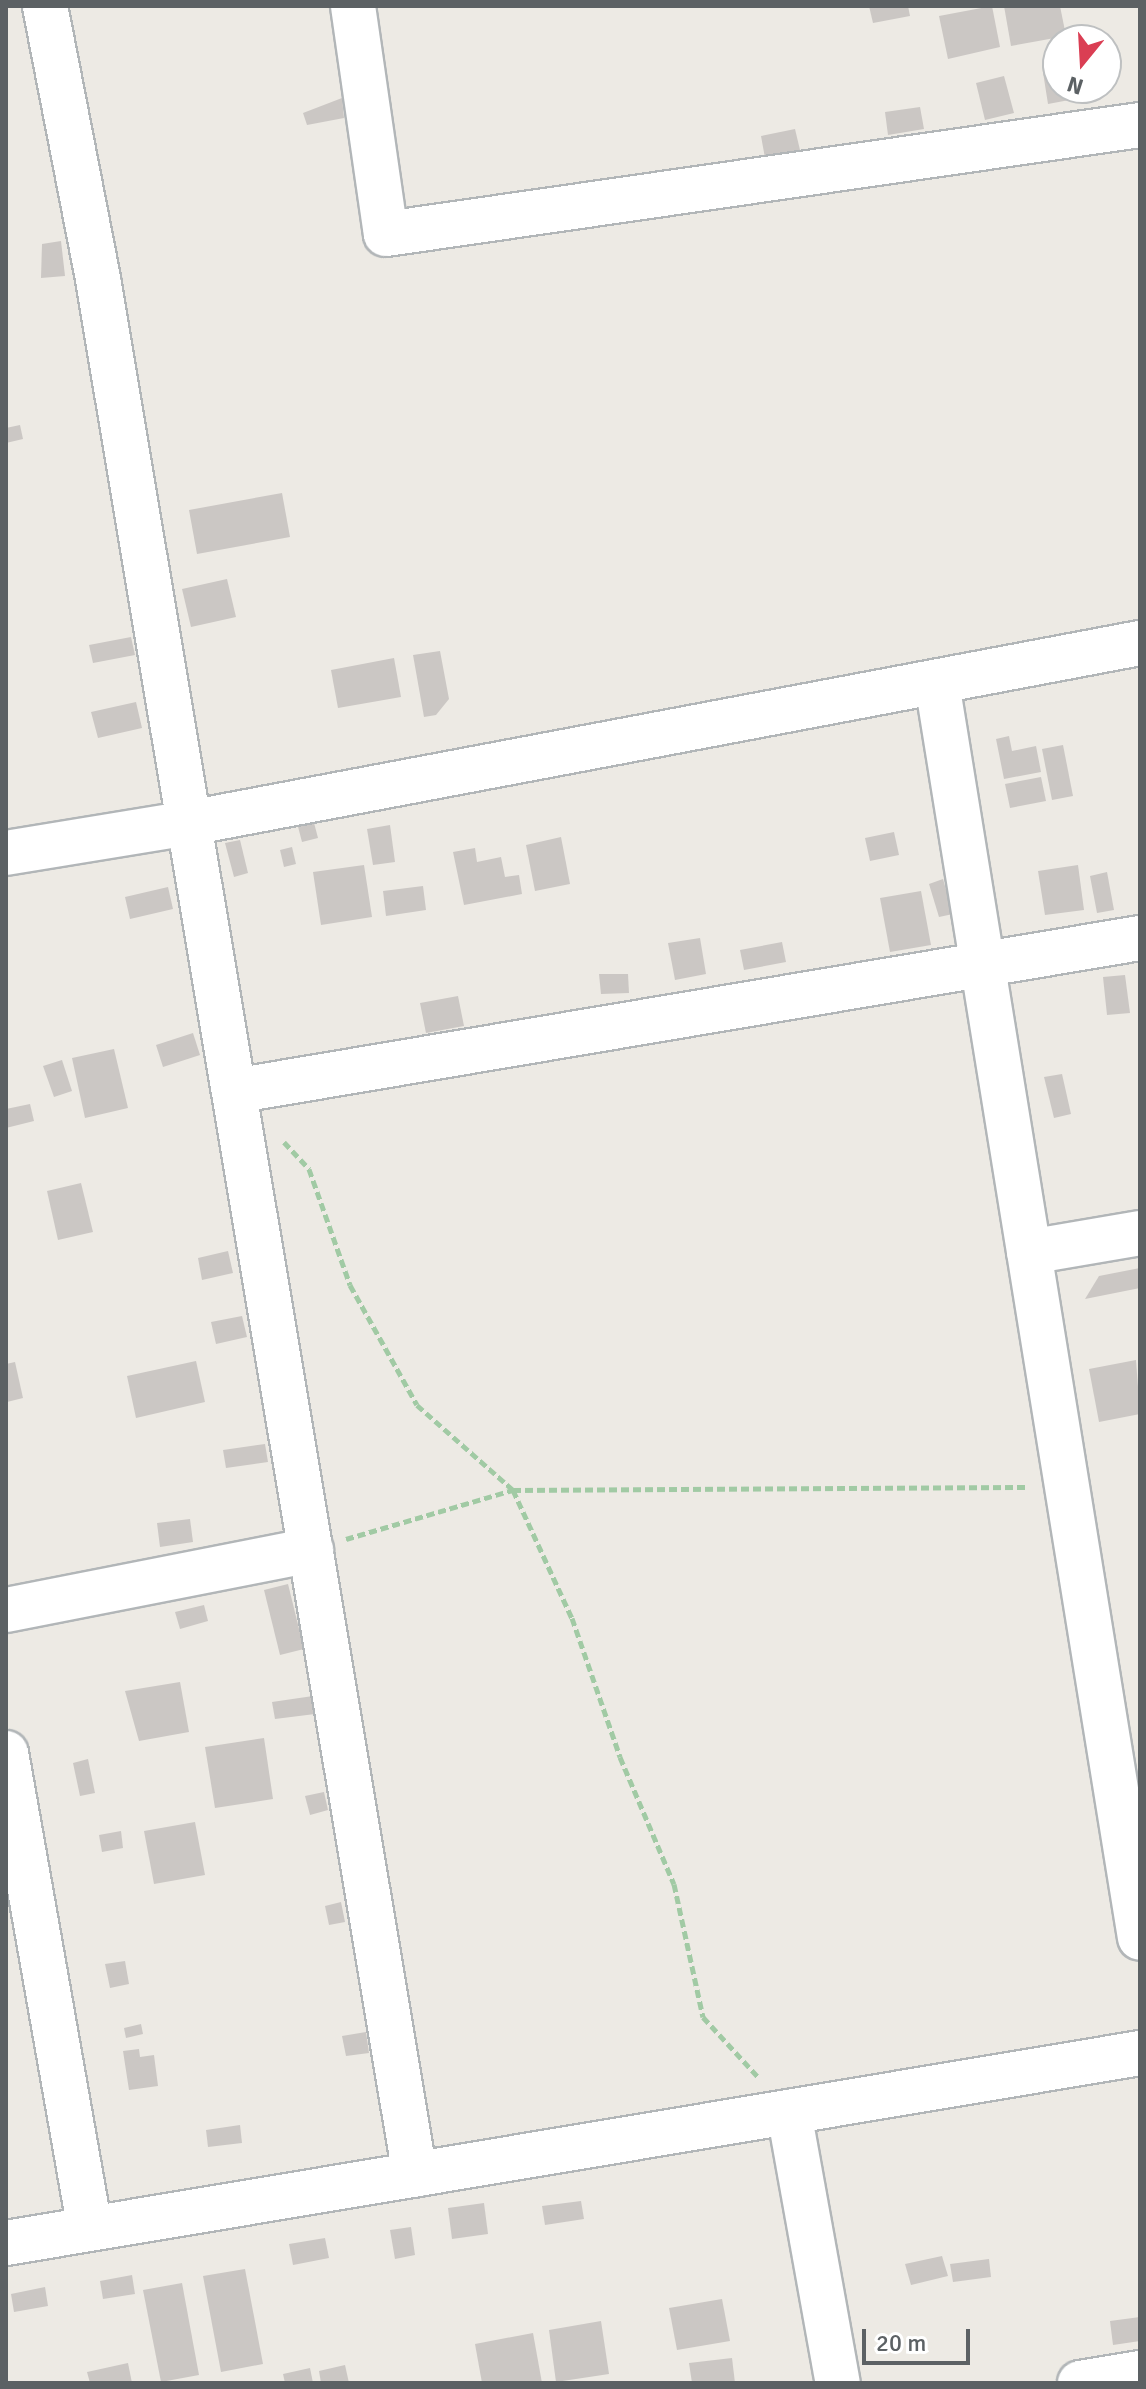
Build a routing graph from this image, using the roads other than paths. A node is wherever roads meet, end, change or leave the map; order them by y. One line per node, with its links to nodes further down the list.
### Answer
1 (45, 6): 6 (street)
2 (353, 6): 3 (street)
3 (1140, 125)
4 (1140, 643): 5 (street)
5 (937, 683): 6 (street); 9 (street)
6 (189, 823): 7 (street); 10 (street)
7 (6, 853)
8 (1140, 938): 9 (street)
9 (982, 964): 10 (street); 12 (street)
10 (234, 1091): 13 (street)
11 (1140, 1233): 12 (street)
12 (1029, 1252): 17 (street)
13 (311, 1550): 14 (street); 20 (street)
14 (6, 1610)
15 (6, 1753): 16 (street)
16 (20, 1915): 21 (street)
17 (1140, 1938)
18 (1140, 2053): 19 (street)
19 (789, 2112): 20 (street); 24 (street)
20 (415, 2175): 21 (street)
21 (90, 2229): 22 (street)
22 (6, 2243)
23 (1140, 2373): 25 (street)
24 (838, 2383)
25 (1080, 2383)

